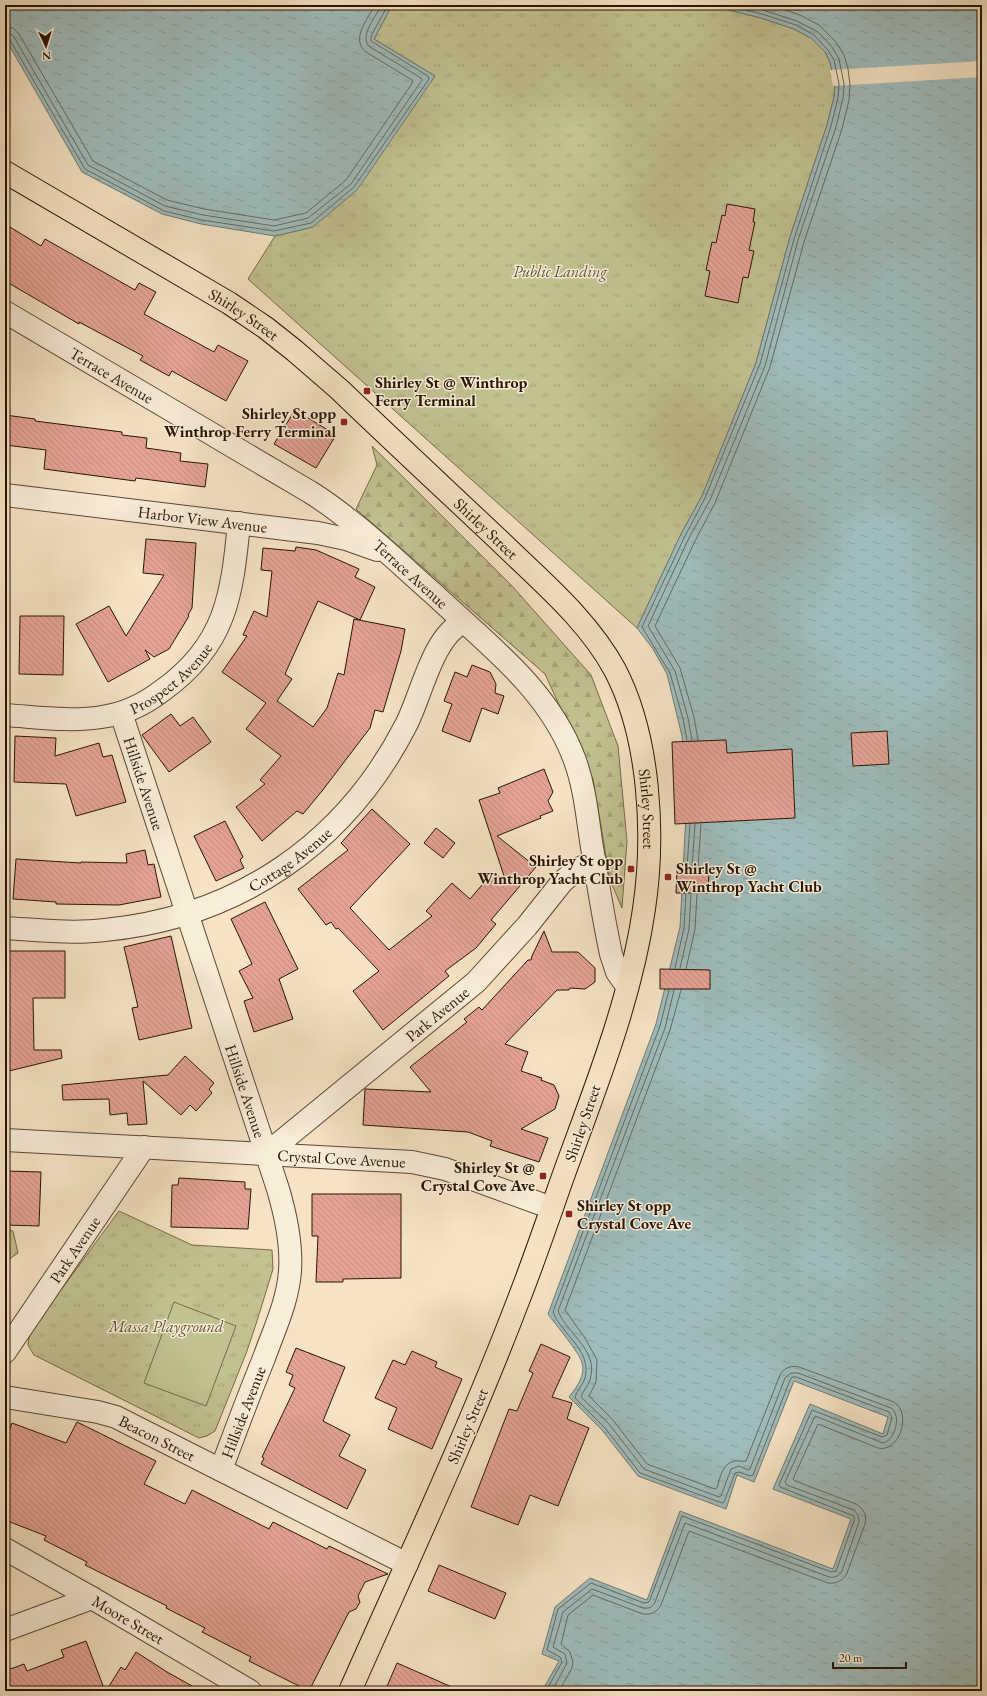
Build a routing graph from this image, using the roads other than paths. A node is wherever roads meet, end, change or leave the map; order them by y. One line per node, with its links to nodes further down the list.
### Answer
1 (5, 172): 12 (main road, Shirley Street)
2 (5, 312): 5 (street, Terrace Avenue)
3 (5, 494): 4 (street, Harbor View Avenue)
4 (239, 523): 5 (street, Harbor View Avenue); 7 (street, Prospect Avenue)
5 (396, 560): 6 (street, Terrace Avenue)
6 (463, 622): 9 (street, Terrace Avenue); 10 (street, Cottage Avenue)
7 (121, 713): 8 (street, Prospect Avenue); 10 (street, Hillside Avenue)
8 (5, 715)
9 (595, 861): 12 (street, Terrace Avenue); 15 (street, Park Avenue)
10 (187, 914): 11 (street, Cottage Avenue); 15 (street, Hillside Avenue)
11 (5, 928)
12 (627, 986): 16 (main road, Shirley Street)
13 (5, 1140): 14 (street, Crystal Cove Avenue)
14 (144, 1147): 15 (street, Crystal Cove Avenue); 17 (street, Park Avenue)
15 (266, 1154): 16 (street, Crystal Cove Avenue); 19 (street, Hillside Avenue)
16 (552, 1208): 21 (main road, Shirley Street)
17 (5, 1352)
18 (5, 1397): 19 (street, Beacon Street)
19 (221, 1470): 21 (street, Beacon Street)
20 (5, 1549): 22 (street, Moore Street)
21 (407, 1564): 25 (main road, Shirley Street)
22 (92, 1598): 23 (street); 24 (street, Moore Street)
23 (5, 1630)
24 (250, 1691)
25 (350, 1691)

